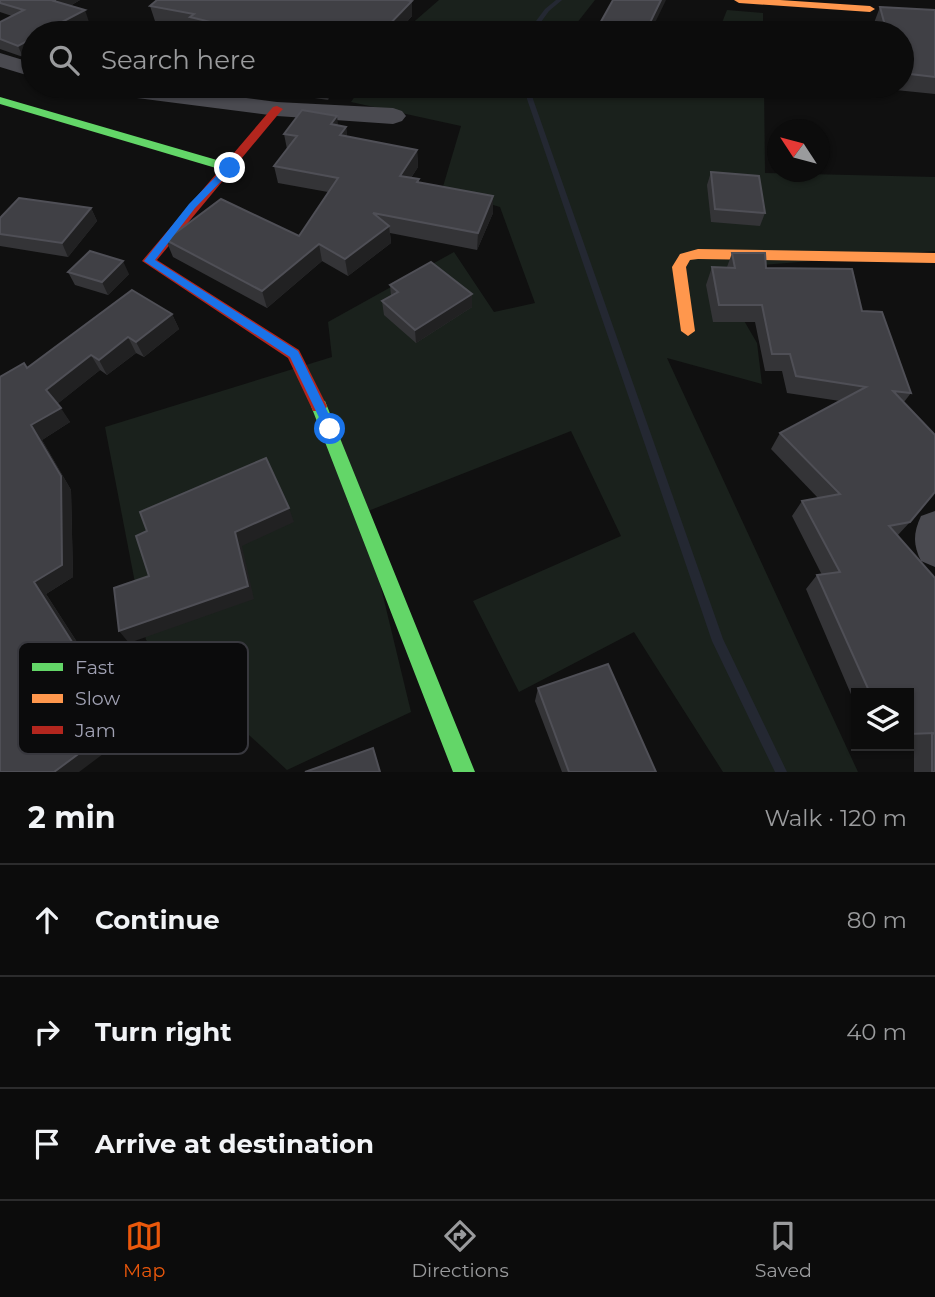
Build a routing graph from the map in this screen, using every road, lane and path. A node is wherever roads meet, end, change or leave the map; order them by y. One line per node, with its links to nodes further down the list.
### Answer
1 (739, 0): 2 (street)
2 (870, 9)
3 (0, 60): 4 (street)
4 (21, 66)
5 (191, 98): 7 (street)
6 (0, 100): 9 (street)
7 (277, 109): 8 (street); 9 (street)
8 (393, 116)
9 (230, 168): 14 (street)
10 (935, 258): 11 (street)
11 (688, 331)
12 (935, 529): 13 (street)
13 (935, 548)
14 (464, 772)

